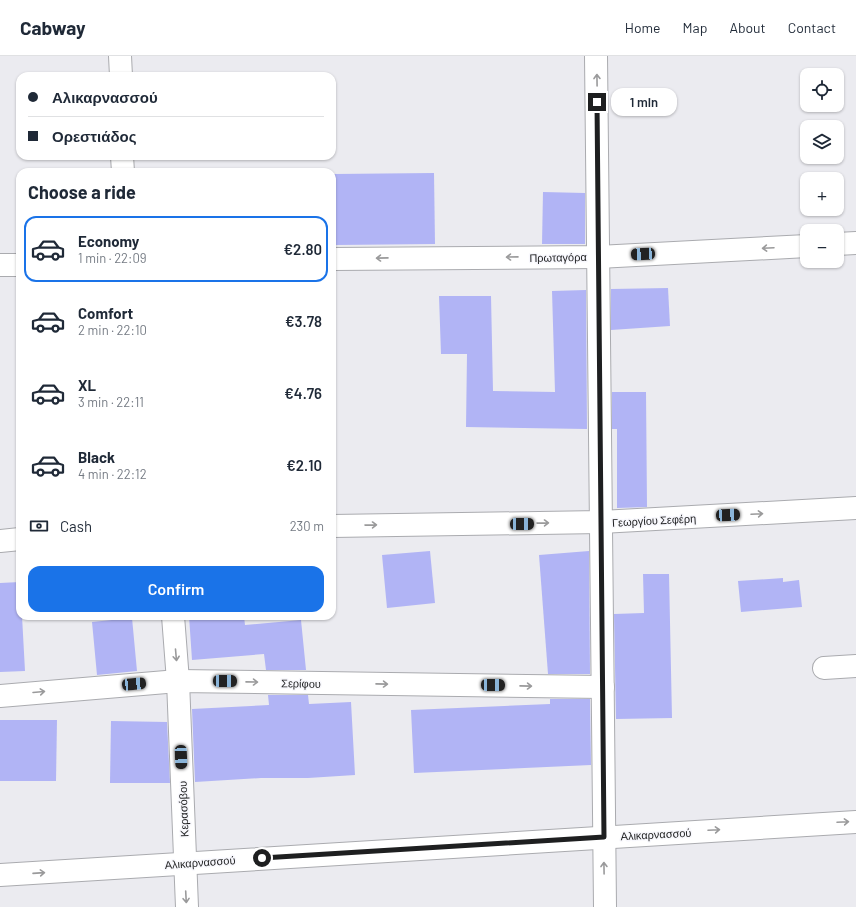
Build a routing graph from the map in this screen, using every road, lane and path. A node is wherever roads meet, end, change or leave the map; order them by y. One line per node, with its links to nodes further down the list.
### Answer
1 (120, 56): 3 (street)
2 (596, 56): 7 (street, one-way to 2)
3 (121, 72)
4 (856, 243): 5 (street)
5 (844, 244)
6 (800, 246): 7 (street, Πρωταγόρα, one-way to 7)
7 (598, 256): 8 (street, Πρωταγόρα, one-way to 8); 12 (street)
8 (336, 259)
9 (0, 265): 10 (street)
10 (16, 265)
11 (856, 508): 12 (street, Γεωργίου Σεφέρη, one-way to 11)
12 (601, 522): 13 (street, Γεωργίου Σεφέρη, one-way to 12); 20 (street)
13 (336, 526)
14 (16, 539): 15 (street)
15 (0, 541)
16 (173, 620): 19 (street, Κερασόβου, one-way to 19)
17 (856, 666): 18 (street)
18 (824, 668)
19 (178, 681): 20 (street, Σερίφου, one-way to 20); 21 (street, Σερίφου, one-way to 19); 24 (street, Κερασόβου)
20 (603, 687): 23 (street)
21 (0, 696)
22 (856, 822): 23 (street, Αλικαρνασσού, one-way to 22)
23 (604, 837): 24 (street, Αλικαρνασσού); 27 (street, one-way to 23)
24 (184, 863): 25 (street, Αλικαρνασσού, one-way to 24); 26 (street, Κερασόβου, one-way to 26)
25 (0, 875)
26 (187, 907)
27 (605, 907)

